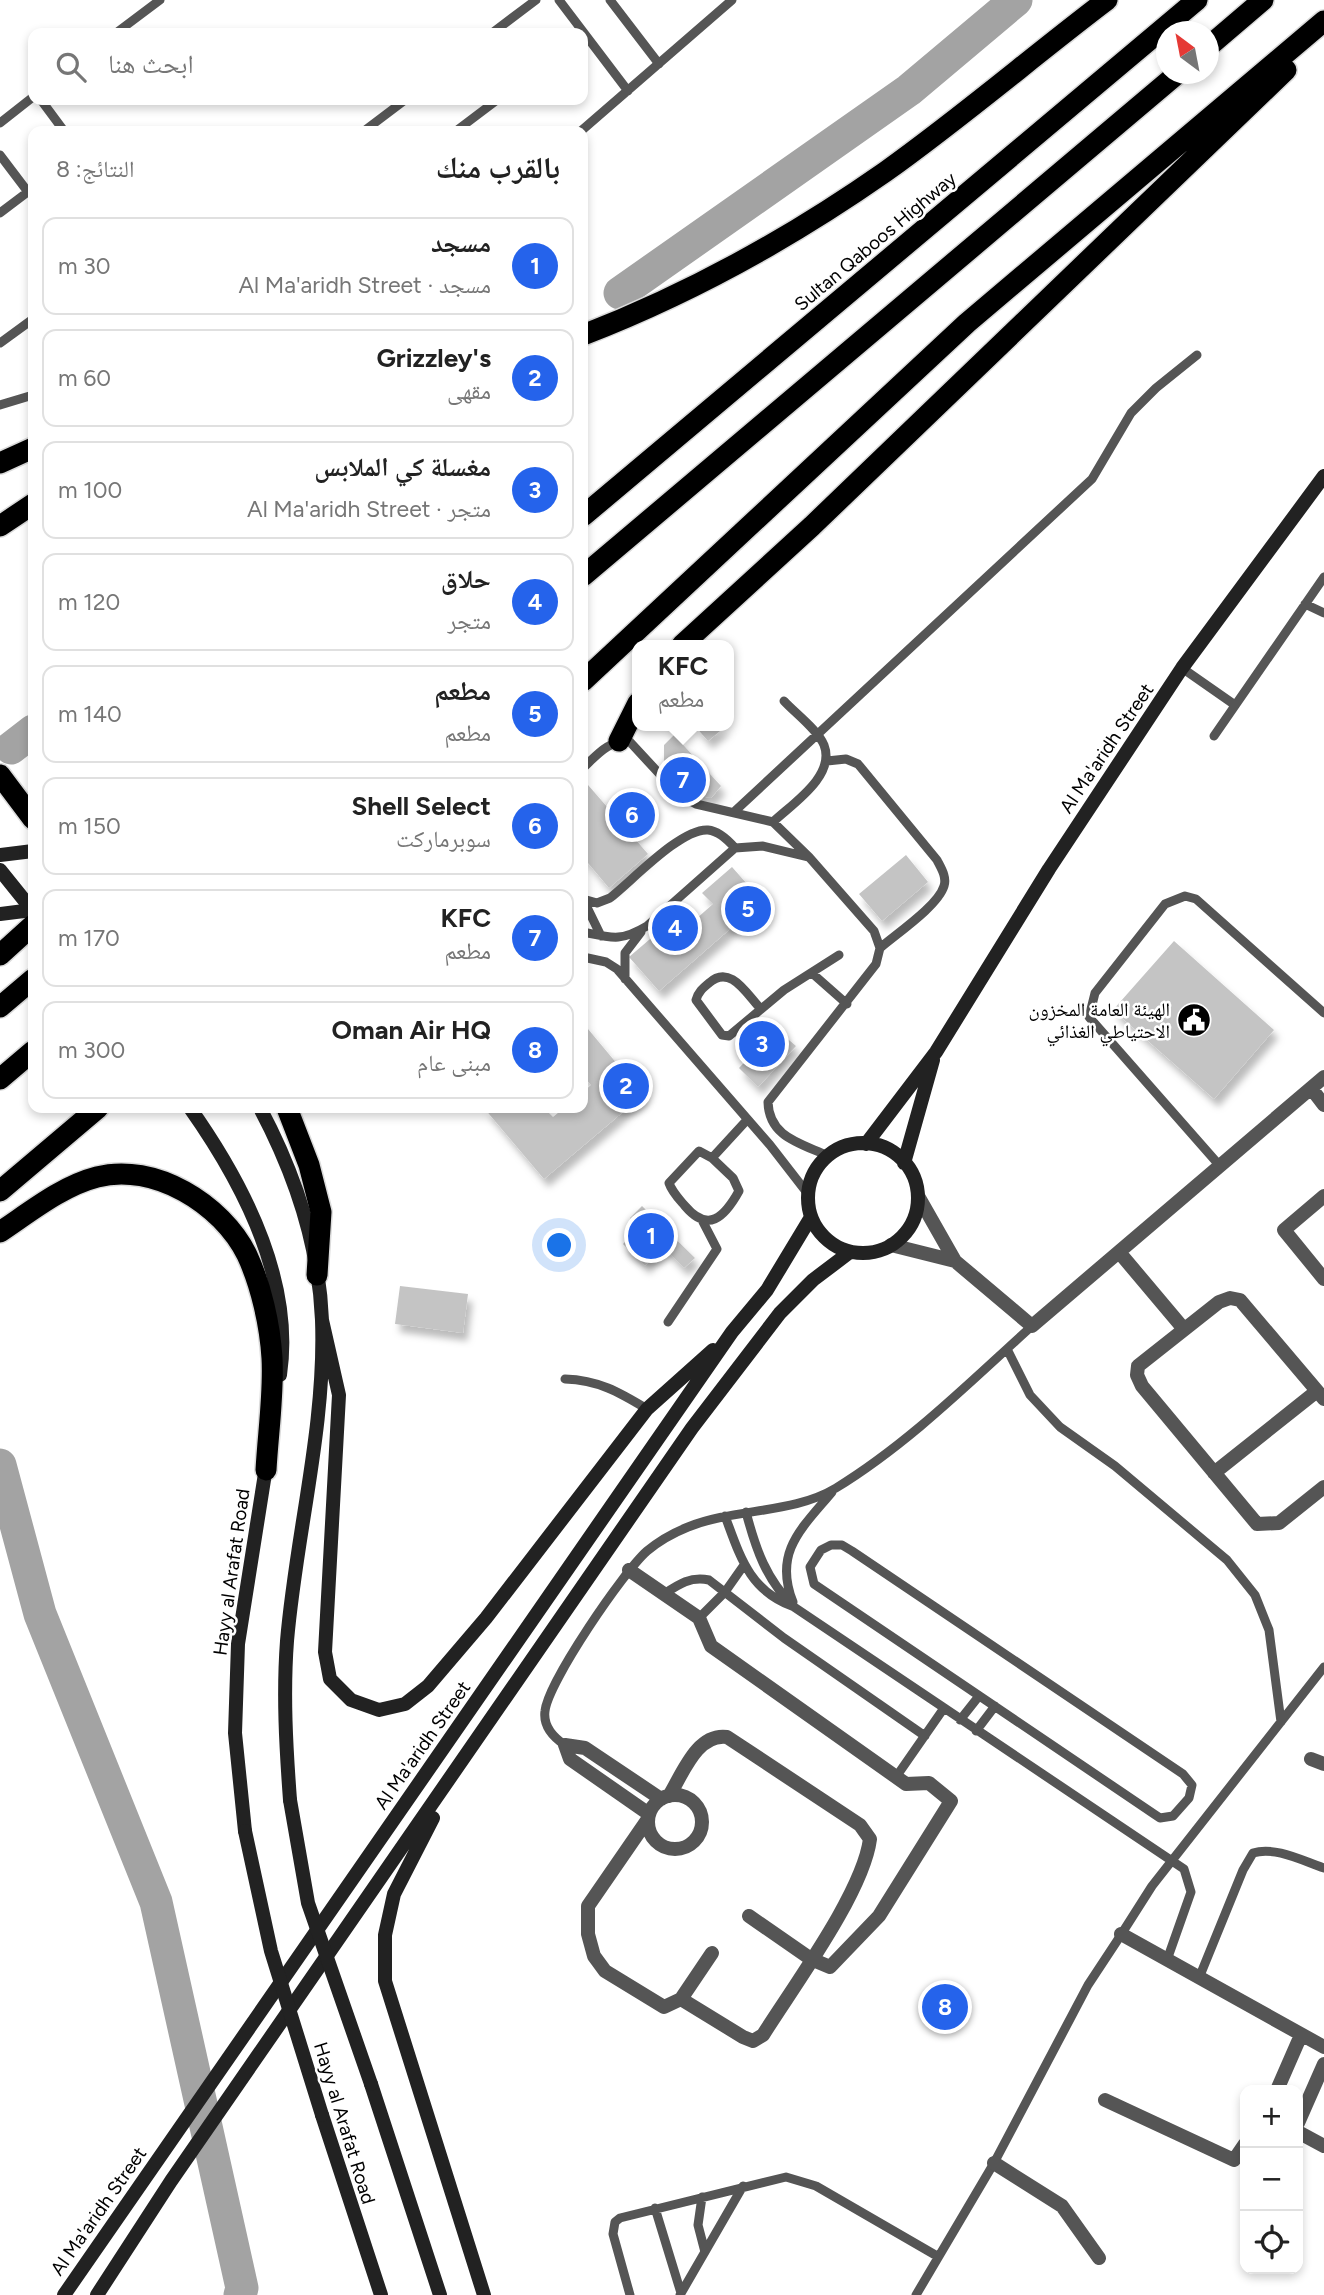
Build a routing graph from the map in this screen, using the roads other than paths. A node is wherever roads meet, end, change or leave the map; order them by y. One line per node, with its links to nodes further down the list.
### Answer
1 (160, 0): 10 (lane)
2 (536, 0): 11 (lane)
3 (559, 0): 12 (lane)
4 (610, 0): 16 (lane)
5 (732, 0): 16 (lane)
6 (1107, 0): 33 (highway)
7 (1197, 0): 42 (highway, Sultan Qaboos Highway)
8 (1264, 0): 15 (highway)
9 (1324, 21): 51 (highway)
10 (123, 28)
11 (499, 28)
12 (580, 28)
13 (1324, 34): 49 (highway)
14 (588, 38): 18 (lane)
15 (1219, 38)
16 (659, 64): 18 (lane)
17 (1165, 84): 44 (highway)
18 (628, 91): 27 (lane)
19 (28, 101): 23 (lane)
20 (45, 105): 24 (lane)
21 (398, 105): 25 (lane)
22 (490, 105): 26 (lane)
23 (0, 123)
24 (60, 126)
25 (371, 126)
26 (463, 126)
27 (587, 126)
28 (0, 155): 29 (lane)
29 (28, 187)
30 (28, 192): 31 (lane)
31 (0, 213)
32 (28, 323): 34 (lane)
33 (588, 333)
34 (0, 343)
35 (1197, 355): 55 (lane)
36 (28, 397): 37 (lane)
37 (0, 405)
38 (28, 450): 39 (highway)
39 (0, 463)
40 (1324, 476): 50 (main road, Al Ma'aridh Street)
41 (28, 507): 43 (highway)
42 (588, 512)
43 (0, 526)
44 (588, 572)
45 (1324, 577): 46 (lane)
46 (1320, 592): 47 (lane)
47 (1305, 604): 48 (lane); 53 (lane)
48 (1324, 613)
49 (687, 640)
50 (1182, 668): 53 (lane); 89 (main road, Al Ma'aridh Street)
51 (588, 676)
52 (784, 701): 55 (lane)
53 (1234, 705): 56 (lane)
54 (632, 715): 57 (highway)
55 (817, 736): 58 (lane); 61 (lane)
56 (1214, 736)
57 (619, 741): 59 (lane); 61 (lane)
58 (827, 761): 63 (lane); 78 (lane)
59 (588, 763)
60 (0, 775): 62 (highway)
61 (735, 811): 63 (lane)
62 (28, 812)
63 (773, 822): 67 (lane)
64 (736, 848): 67 (lane); 69 (lane); 74 (lane)
65 (28, 852): 66 (main road)
66 (0, 855)
67 (809, 857): 78 (lane)
68 (0, 870): 70 (main road)
69 (588, 900)
70 (28, 904)
71 (588, 909): 77 (lane)
72 (28, 911): 73 (main road)
73 (0, 914)
74 (647, 926): 77 (lane); 83 (lane)
75 (28, 930): 79 (highway)
76 (588, 933): 77 (lane)
77 (601, 936)
78 (880, 948): 85 (lane)
79 (0, 955)
80 (839, 955): 82 (lane)
81 (588, 958): 83 (lane)
82 (813, 974): 85 (lane); 87 (lane)
83 (625, 979): 99 (lane)
84 (28, 983): 86 (highway)
85 (847, 1004): 101 (lane)
86 (0, 1007)
87 (760, 1008): 87 (lane)
88 (1324, 1013): 104 (lane)
89 (936, 1052): 100 (main road, Al Ma'aridh Street); 103 (main road, Al Ma'aridh Street)
90 (28, 1055): 92 (highway)
91 (1324, 1077): 93 (street)
92 (0, 1079)
93 (1311, 1088): 94 (street); 104 (street)
94 (1324, 1105)
95 (92, 1113): 105 (highway)
96 (193, 1113): 127 (main road, Hayy al Arafat Road)
97 (262, 1113): 116 (main road, Hayy al Arafat Road)
98 (289, 1113): 116 (highway)
99 (746, 1121): 102 (lane); 106 (lane)
100 (866, 1144): 101 (main road); 103 (main road)
101 (828, 1156): 106 (main road)
102 (712, 1158): 110 (lane); 110 (lane)
103 (904, 1163): 107 (main road)
104 (1220, 1166): 114 (street)
105 (0, 1191)
106 (808, 1194): 109 (main road)
107 (918, 1196): 112 (main road); 115 (street)
108 (1324, 1196): 117 (street)
109 (811, 1217): 113 (main road); 122 (main road, Al Ma'aridh Street)
110 (703, 1222): 119 (lane)
111 (0, 1232): 127 (highway)
112 (891, 1245): 113 (main road); 115 (street)
113 (850, 1252): 148 (main road)
114 (1119, 1252): 120 (street); 121 (street)
115 (956, 1261): 120 (street)
116 (317, 1275): 118 (main road, Hayy al Arafat Road)
117 (1324, 1279)
118 (322, 1320): 126 (main road); 181 (main road, Hayy al Arafat Road, bridge)
119 (667, 1322)
120 (1032, 1326): 123 (lane)
121 (1183, 1328): 125 (street); 128 (street)
122 (732, 1332): 126 (main road); 178 (main road, Al Ma'aridh Street)
123 (1007, 1349): 130 (lane); 144 (lane)
124 (565, 1379): 126 (lane)
125 (1321, 1395): 128 (street)
126 (647, 1409)
127 (266, 1470): 180 (main road, Hayy al Arafat Road, bridge)
128 (1214, 1473): 129 (street)
129 (1324, 1487)
130 (835, 1489): 131 (lane); 137 (lane)
131 (746, 1512): 132 (lane); 137 (lane)
132 (725, 1516): 133 (lane); 134 (lane)
133 (744, 1565): 135 (lane); 137 (lane)
134 (629, 1570): 136 (street); 147 (lane)
135 (725, 1592): 136 (lane); 138 (lane); 146 (lane)
136 (664, 1594): 138 (street)
137 (794, 1607): 142 (lane)
138 (699, 1618): 149 (street)
139 (1324, 1667): 144 (lane)
140 (979, 1696): 141 (lane); 141 (lane); 143 (lane)
141 (995, 1706): 145 (lane)
142 (944, 1708): 143 (lane); 146 (lane)
143 (960, 1720): 145 (lane)
144 (1281, 1722): 152 (lane)
145 (976, 1731): 152 (lane)
146 (925, 1736): 149 (lane)
147 (565, 1745): 150 (street); 151 (street)
148 (458, 1768): 179 (main road); 182 (main road)
149 (896, 1777): 157 (street)
150 (665, 1797): 151 (street); 151 (street); 157 (street)
151 (649, 1817): 160 (street)
152 (1174, 1859): 155 (lane); 158 (lane)
153 (1324, 1868): 159 (lane)
154 (749, 1916): 157 (street)
155 (1122, 1934): 158 (street); 170 (lane)
156 (712, 1953): 160 (street)
157 (811, 1959): 160 (street)
158 (1167, 1960): 159 (street)
159 (1199, 1978): 161 (street)
160 (681, 1998)
161 (1301, 2035): 162 (street); 164 (street)
162 (1324, 2047)
163 (1324, 2064): 166 (street)
164 (1279, 2085)
165 (1105, 2100): 169 (street)
166 (1303, 2112)
167 (1303, 2135): 168 (street)
168 (1324, 2146)
169 (1242, 2148)
170 (994, 2163): 175 (lane); 176 (street)
171 (743, 2186): 172 (lane); 174 (lane); 175 (lane)
172 (702, 2197): 173 (lane); 174 (lane)
173 (655, 2208): 177 (lane); 183 (lane)
174 (705, 2252): 177 (lane)
175 (937, 2256): 184 (lane)
176 (1100, 2258)
177 (681, 2294)
178 (64, 2295)
179 (97, 2295)
180 (381, 2295)
181 (440, 2295)
182 (484, 2295)
183 (631, 2295)
184 (916, 2295)

